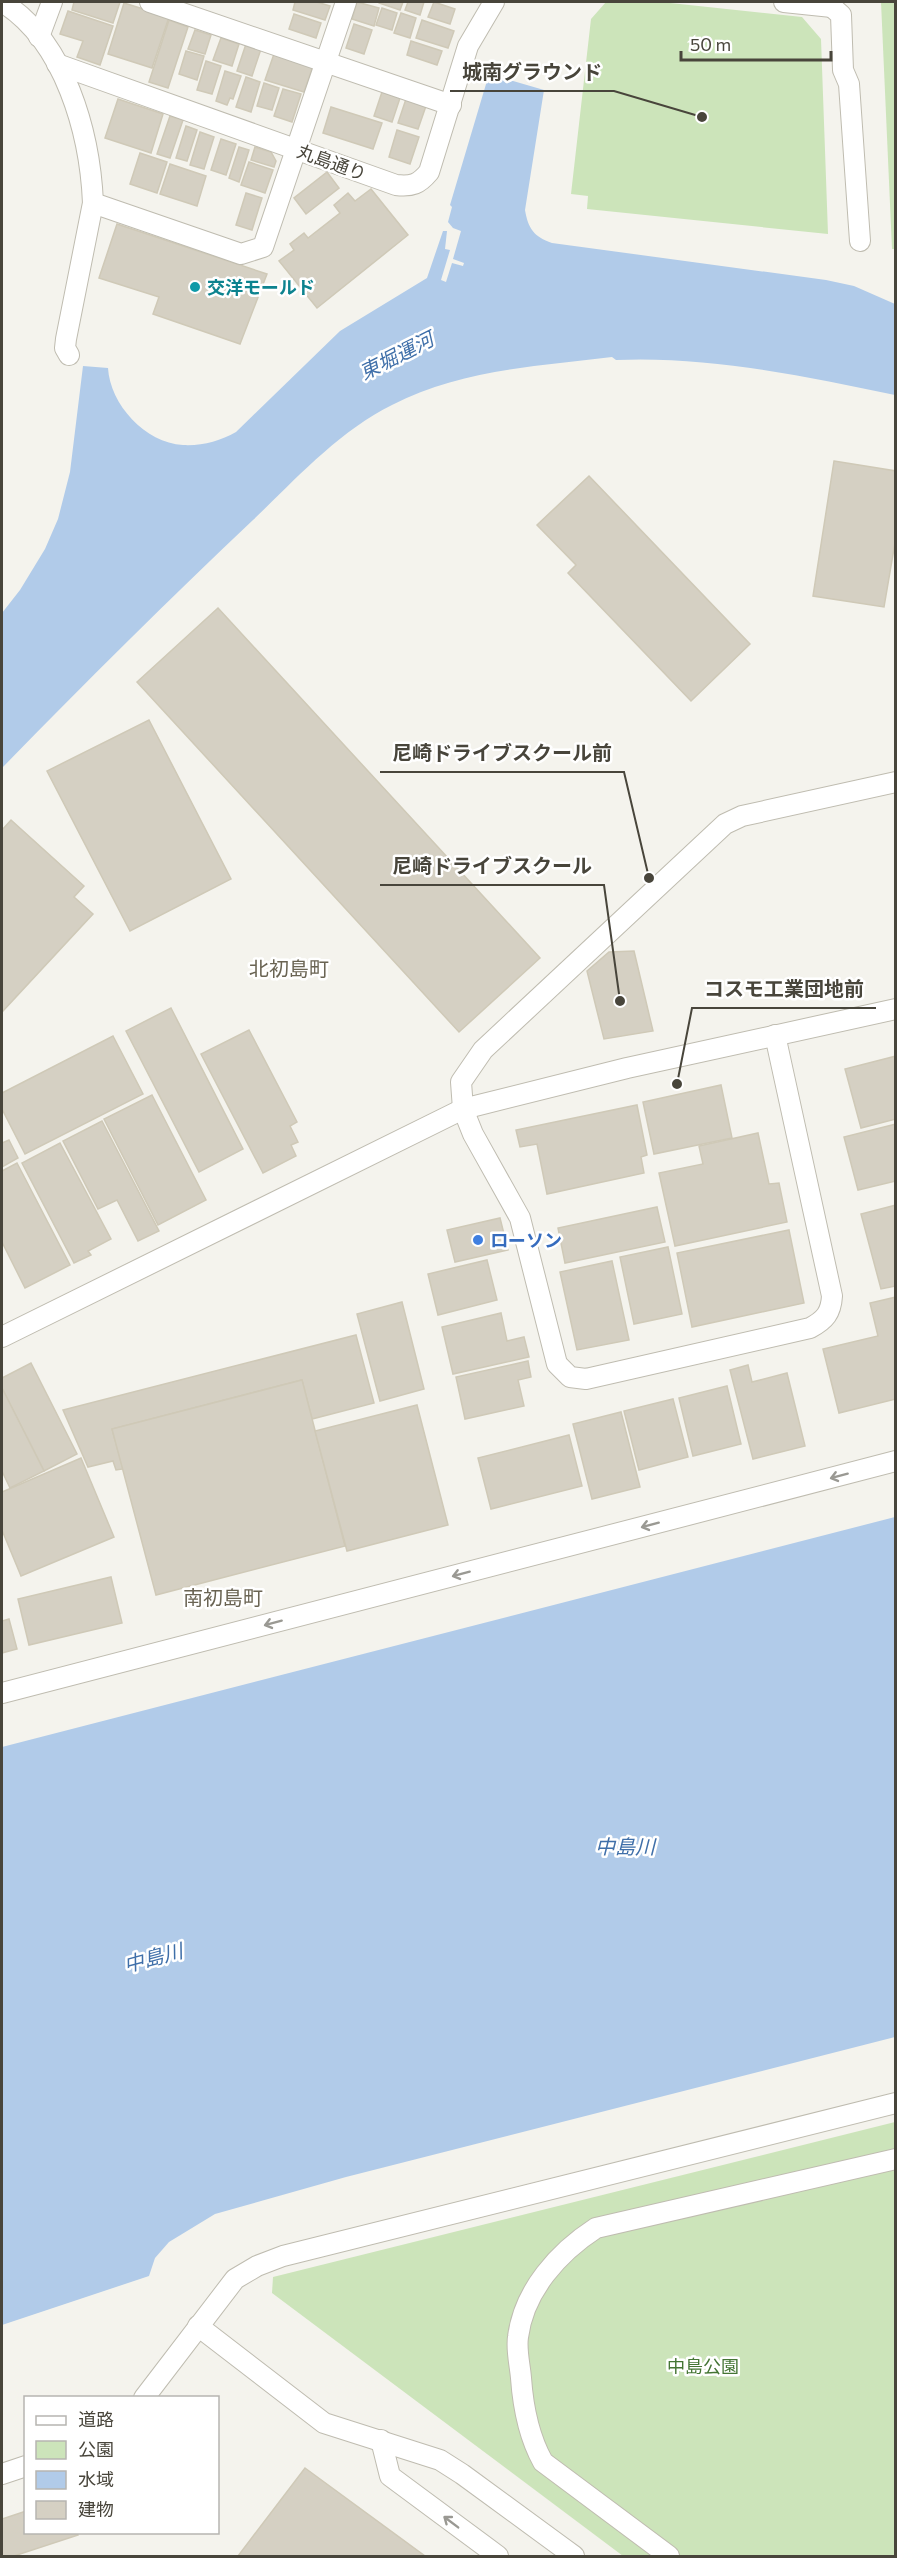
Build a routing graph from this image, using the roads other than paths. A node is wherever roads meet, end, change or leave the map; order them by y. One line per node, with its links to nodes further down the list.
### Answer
1 (2, 2): 8 (street)
2 (52, 2): 8 (street)
3 (150, 2): 9 (street)
4 (346, 2): 9 (street)
5 (494, 2): 11 (street, 丸島通り)
6 (784, 2): 7 (street)
7 (831, 4): 14 (street)
8 (39, 37): 10 (street)
9 (326, 62): 11 (street); 12 (street)
10 (57, 64): 12 (street, 丸島通り); 13 (street)
11 (451, 105): 12 (street, 丸島通り)
12 (296, 149): 13 (street)
13 (93, 203): 15 (street)
14 (860, 241)
15 (69, 355)
16 (896, 782): 19 (street)
17 (896, 1009): 18 (street)
18 (775, 1035): 19 (street); 19 (street)
19 (463, 1108): 20 (street)
20 (2, 1337)
21 (896, 1461): 22 (street, one-way to 22)
22 (2, 1693)
23 (896, 2103): 25 (street)
24 (896, 2159): 32 (street)
25 (198, 2326): 26 (street); 27 (street)
26 (145, 2396)
27 (381, 2440): 30 (street, one-way to 27); 31 (street)
28 (24, 2467): 29 (street)
29 (2, 2474)
30 (498, 2556)
31 (574, 2556)
32 (669, 2556)

